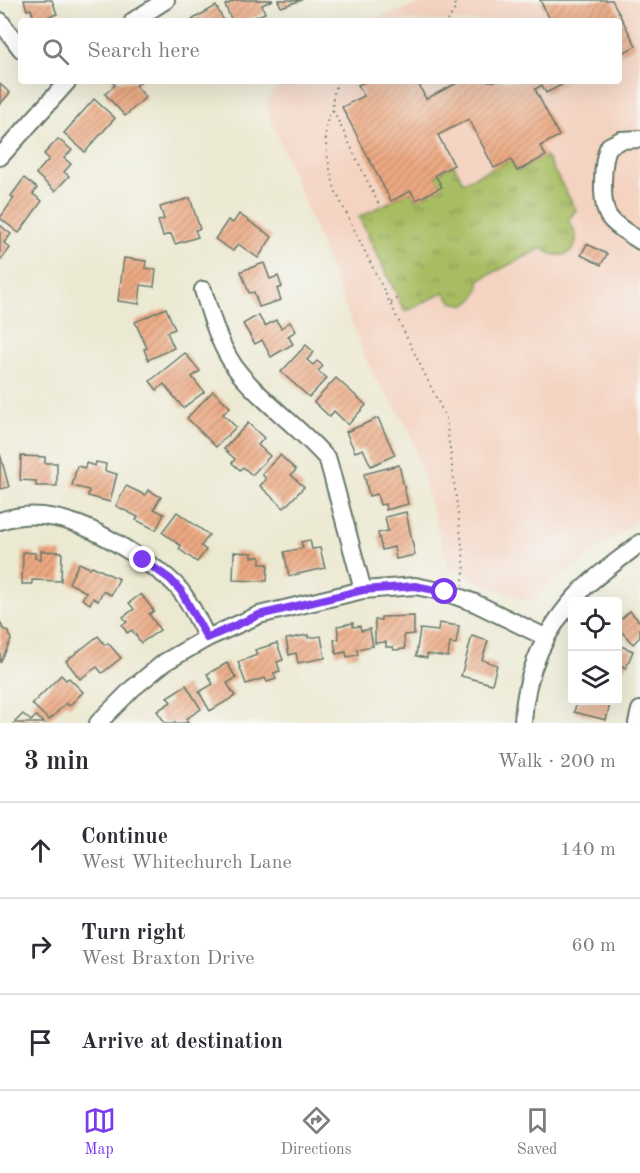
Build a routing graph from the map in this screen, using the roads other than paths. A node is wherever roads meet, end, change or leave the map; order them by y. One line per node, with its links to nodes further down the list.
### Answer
1 (166, 0): 2 (street)
2 (138, 18)
3 (0, 21): 4 (street)
4 (18, 45)
5 (62, 84): 7 (street)
6 (640, 140): 8 (street)
7 (0, 157)
8 (640, 241)
9 (203, 290): 12 (street)
10 (0, 521): 14 (street)
11 (640, 543): 13 (street)
12 (363, 590): 13 (street); 14 (street)
13 (545, 637): 17 (street)
14 (207, 638): 16 (street)
15 (640, 710): 18 (street)
16 (98, 723)
17 (523, 723)
18 (637, 723)

